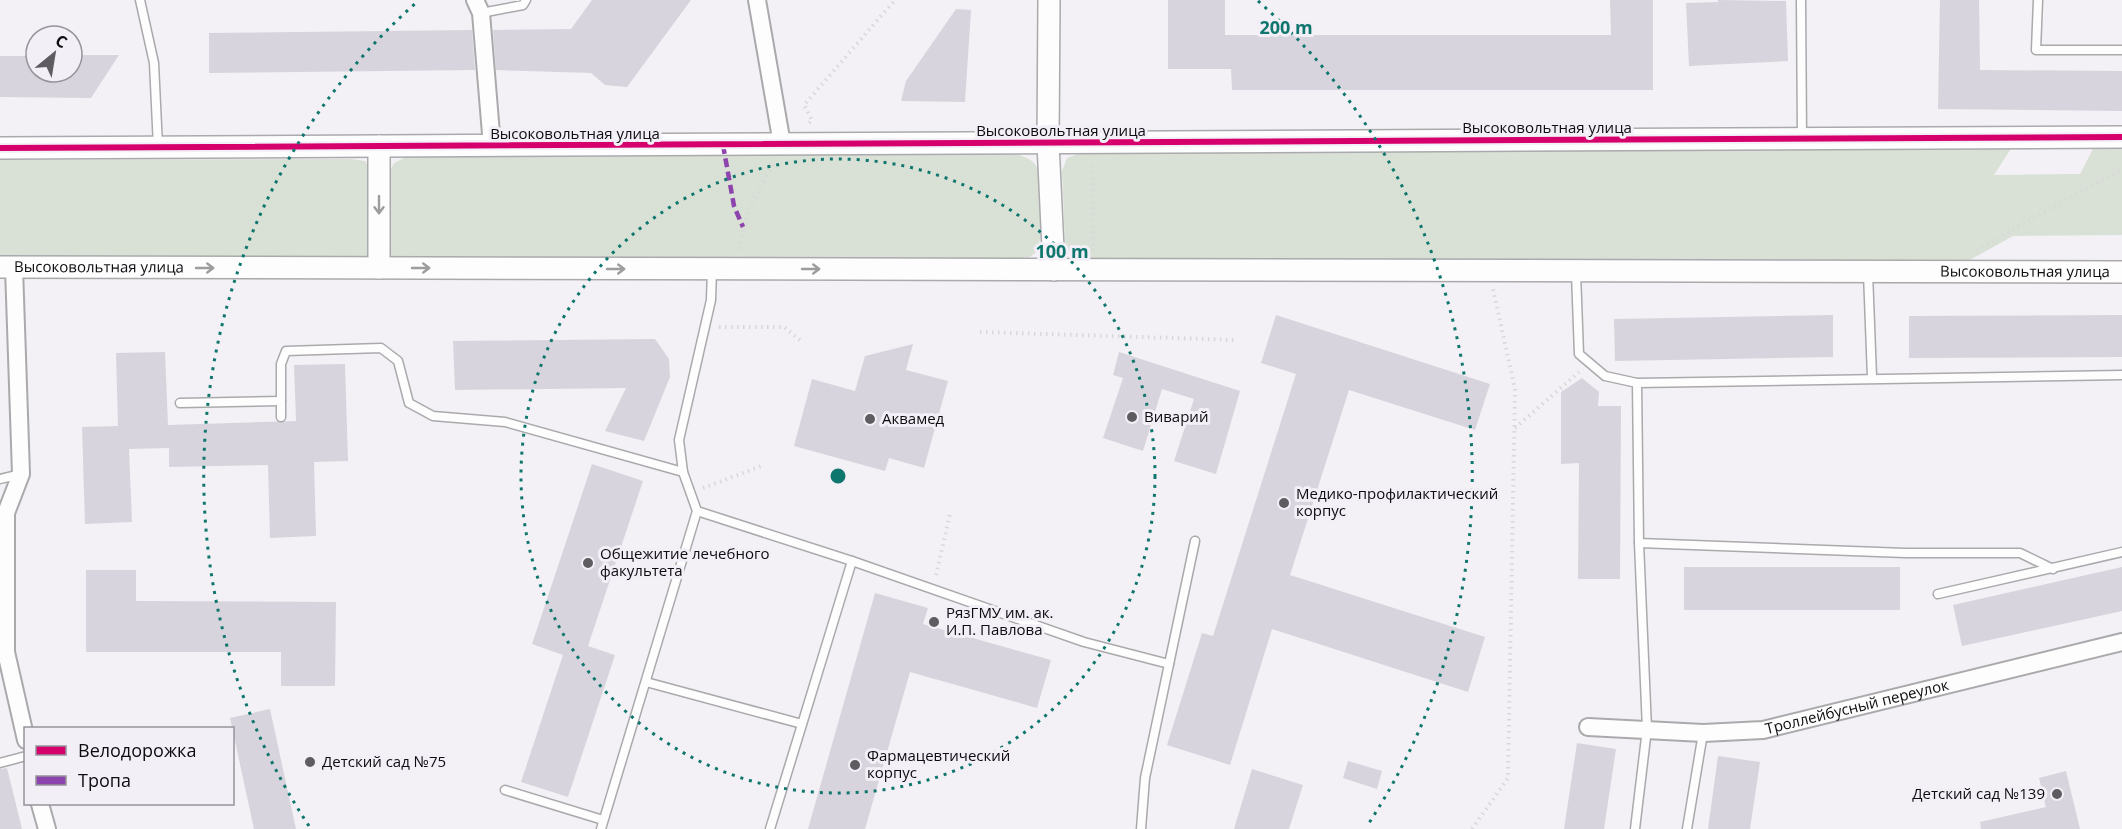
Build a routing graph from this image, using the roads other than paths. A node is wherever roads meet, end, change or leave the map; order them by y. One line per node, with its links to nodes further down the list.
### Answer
1 (140, 0): 16 (lane)
2 (526, 0): 7 (lane)
3 (757, 0): 12 (street)
4 (1049, 0): 11 (street)
5 (1801, 0): 10 (lane)
6 (2038, 0): 8 (lane)
7 (478, 7): 14 (street)
8 (2122, 50)
9 (2122, 137): 10 (street, Высоковольтная улица)
10 (1803, 138): 11 (street, Высоковольтная улица)
11 (1048, 143): 12 (street, Высоковольтная улица); 20 (street)
12 (786, 144): 14 (street, Высоковольтная улица)
13 (379, 146): 14 (street, Высоковольтная улица); 16 (street, Высоковольтная улица); 18 (street, one-way to 18)
14 (492, 146)
15 (0, 148): 16 (street, Высоковольтная улица)
16 (158, 148)
17 (7, 268): 18 (street, Высоковольтная улица, one-way to 18); 31 (street)
18 (379, 268): 19 (street, Высоковольтная улица, one-way to 19)
19 (712, 269): 20 (street, Высоковольтная улица, one-way to 20); 30 (lane)
20 (1054, 270): 21 (street, Высоковольтная улица)
21 (1576, 270): 22 (street, Высоковольтная улица); 26 (lane)
22 (1868, 271): 23 (street, Высоковольтная улица); 25 (lane)
23 (2122, 272)
24 (2122, 375): 25 (lane)
25 (1872, 377): 26 (lane)
26 (1637, 383): 35 (lane)
27 (281, 401): 28 (lane); 29 (lane); 30 (lane)
28 (180, 403)
29 (280, 417)
30 (683, 472): 33 (lane)
31 (21, 474): 32 (lane); 41 (street)
32 (0, 479)
33 (697, 511): 37 (lane); 43 (lane)
34 (1195, 541): 42 (lane)
35 (1639, 543): 38 (lane); 46 (lane)
36 (2122, 552): 38 (lane)
37 (852, 561): 42 (lane); 44 (lane)
38 (2053, 569): 39 (lane)
39 (1938, 594)
40 (2122, 642): 48 (street, Троллейбусный переулок)
41 (3, 653): 47 (street)
42 (1169, 664): 56 (lane)
43 (646, 682): 44 (lane); 53 (lane)
44 (802, 724): 55 (lane)
45 (1588, 727): 46 (street, Троллейбусный переулок)
46 (1647, 729): 48 (street, Троллейбусный переулок); 57 (lane)
47 (24, 732)
48 (1703, 733): 58 (lane)
49 (24, 757): 50 (lane)
50 (0, 764)
51 (505, 790): 53 (lane)
52 (40, 805): 54 (street)
53 (602, 824)
54 (46, 829)
55 (770, 829)
56 (1141, 829)
57 (1635, 829)
58 (1687, 829)

